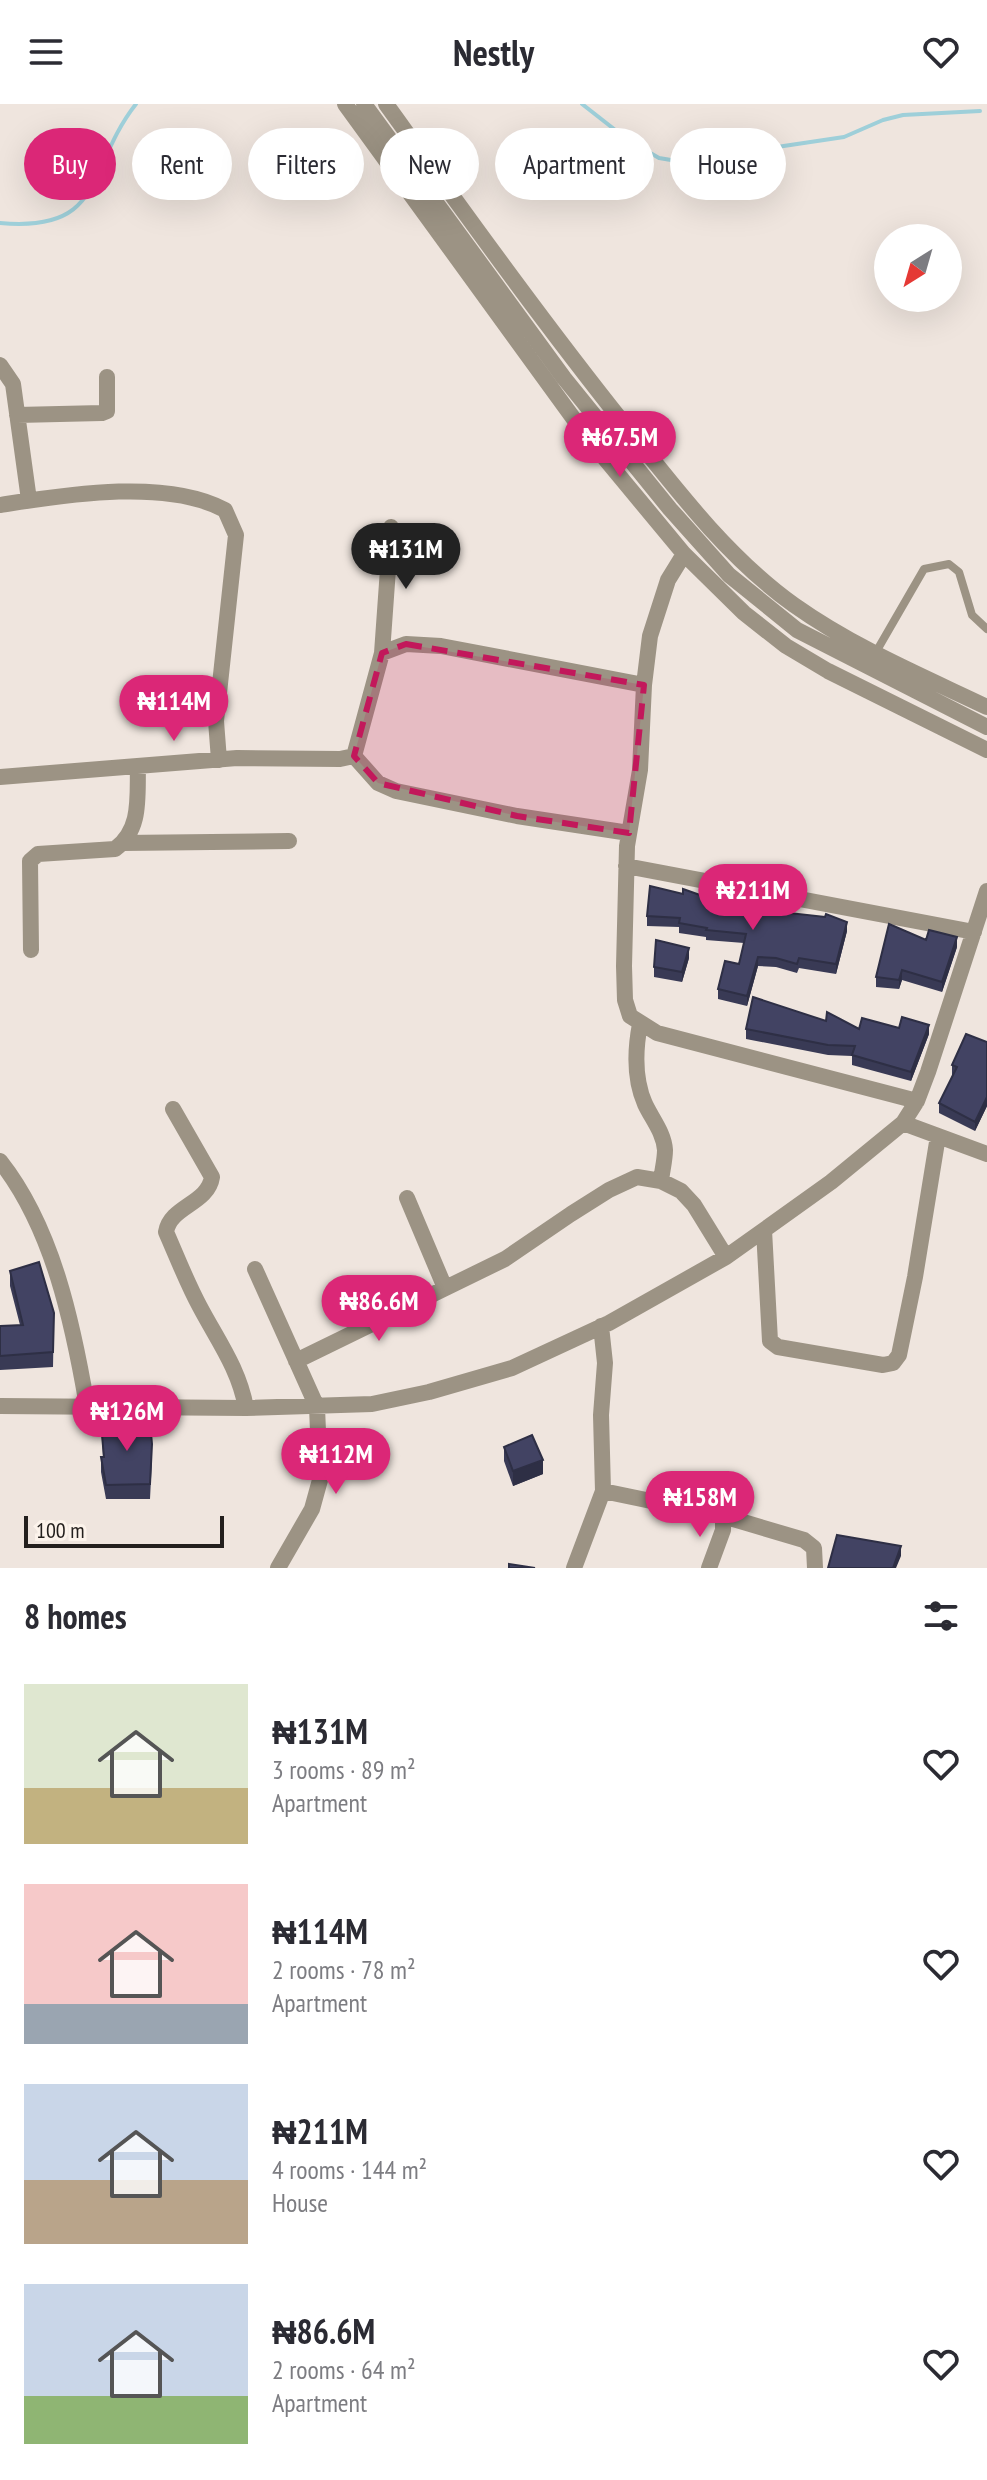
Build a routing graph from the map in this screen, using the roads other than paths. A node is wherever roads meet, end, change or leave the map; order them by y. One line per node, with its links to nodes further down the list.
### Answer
1 (345, 104): 10 (street)
2 (364, 104): 16 (street)
3 (386, 104): 12 (street)
4 (0, 365): 6 (street)
5 (107, 377): 6 (street)
6 (17, 415): 7 (street)
7 (29, 500): 8 (street); 19 (street)
8 (0, 505)
9 (391, 527): 13 (street)
10 (684, 554): 14 (street); 17 (street)
11 (987, 629): 12 (lane)
12 (876, 652): 15 (street)
13 (382, 653): 14 (street); 18 (street)
14 (644, 685): 22 (street)
15 (987, 707)
16 (987, 727)
17 (987, 750)
18 (354, 756): 19 (street); 22 (street)
19 (219, 760): 20 (street)
20 (138, 766): 21 (street); 24 (street)
21 (0, 777)
22 (629, 833): 25 (street)
23 (289, 841): 24 (street)
24 (123, 843): 28 (street)
25 (626, 866): 27 (street); 29 (street)
26 (987, 891): 27 (street)
27 (974, 932): 30 (street)
28 (31, 950)
29 (640, 1024): 30 (street); 36 (street)
30 (917, 1101): 32 (street)
31 (173, 1109): 47 (street)
32 (903, 1123): 33 (street); 38 (street)
33 (938, 1136): 34 (street); 38 (street)
34 (987, 1154)
35 (0, 1161): 45 (street)
36 (661, 1181): 39 (street); 41 (street)
37 (407, 1198): 41 (street)
38 (764, 1230): 39 (street)
39 (726, 1257): 42 (street)
40 (255, 1269): 43 (street)
41 (445, 1288): 43 (street)
42 (601, 1326): 46 (street); 48 (street)
43 (296, 1361): 46 (street)
44 (0, 1406): 45 (street)
45 (87, 1406): 47 (street)
46 (317, 1407): 47 (street); 50 (street)
47 (246, 1408)
48 (603, 1491): 49 (street); 51 (street)
49 (723, 1516): 52 (street); 53 (street)
50 (278, 1568)
51 (574, 1568)
52 (709, 1568)
53 (815, 1568)

